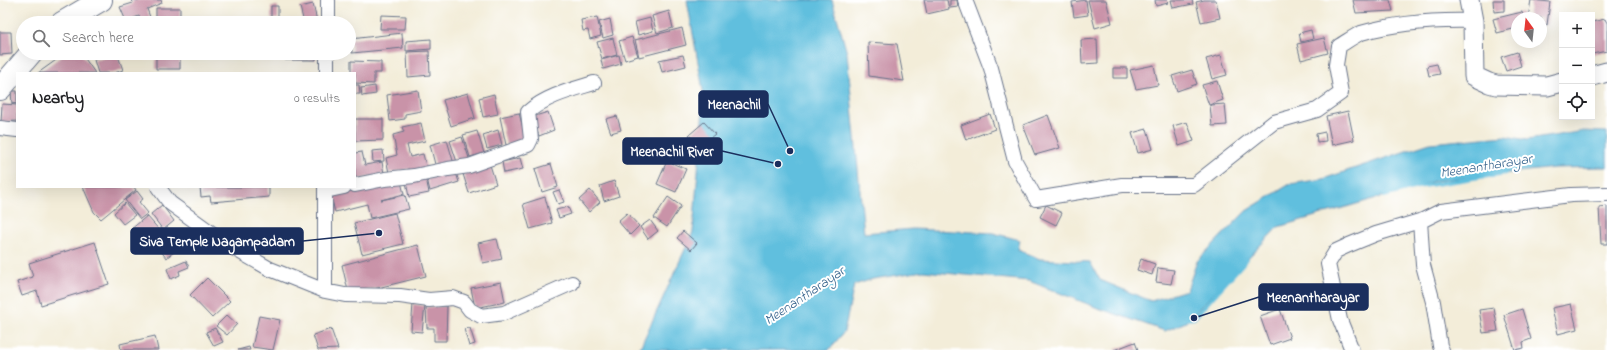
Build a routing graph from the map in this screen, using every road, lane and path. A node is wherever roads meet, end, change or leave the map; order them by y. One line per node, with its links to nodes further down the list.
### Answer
1 (101, 0): 5 (main road)
2 (328, 0): 6 (street)
3 (965, 0): 7 (street)
4 (1469, 0): 7 (main road)
5 (74, 16)
6 (328, 16)
7 (1473, 21): 14 (main road)
8 (25, 60): 15 (main road)
9 (327, 60): 10 (street)
10 (327, 72)
11 (1607, 72): 12 (main road)
12 (1595, 75)
13 (594, 82): 18 (street)
14 (1559, 83)
15 (0, 89)
16 (0, 128): 17 (street)
17 (16, 130)
18 (356, 185)
19 (159, 188): 24 (street)
20 (325, 189): 24 (street)
21 (1607, 194): 22 (street)
22 (1420, 221): 25 (street); 26 (street)
23 (572, 283): 24 (street)
24 (325, 291)
25 (1352, 350)
26 (1442, 350)

